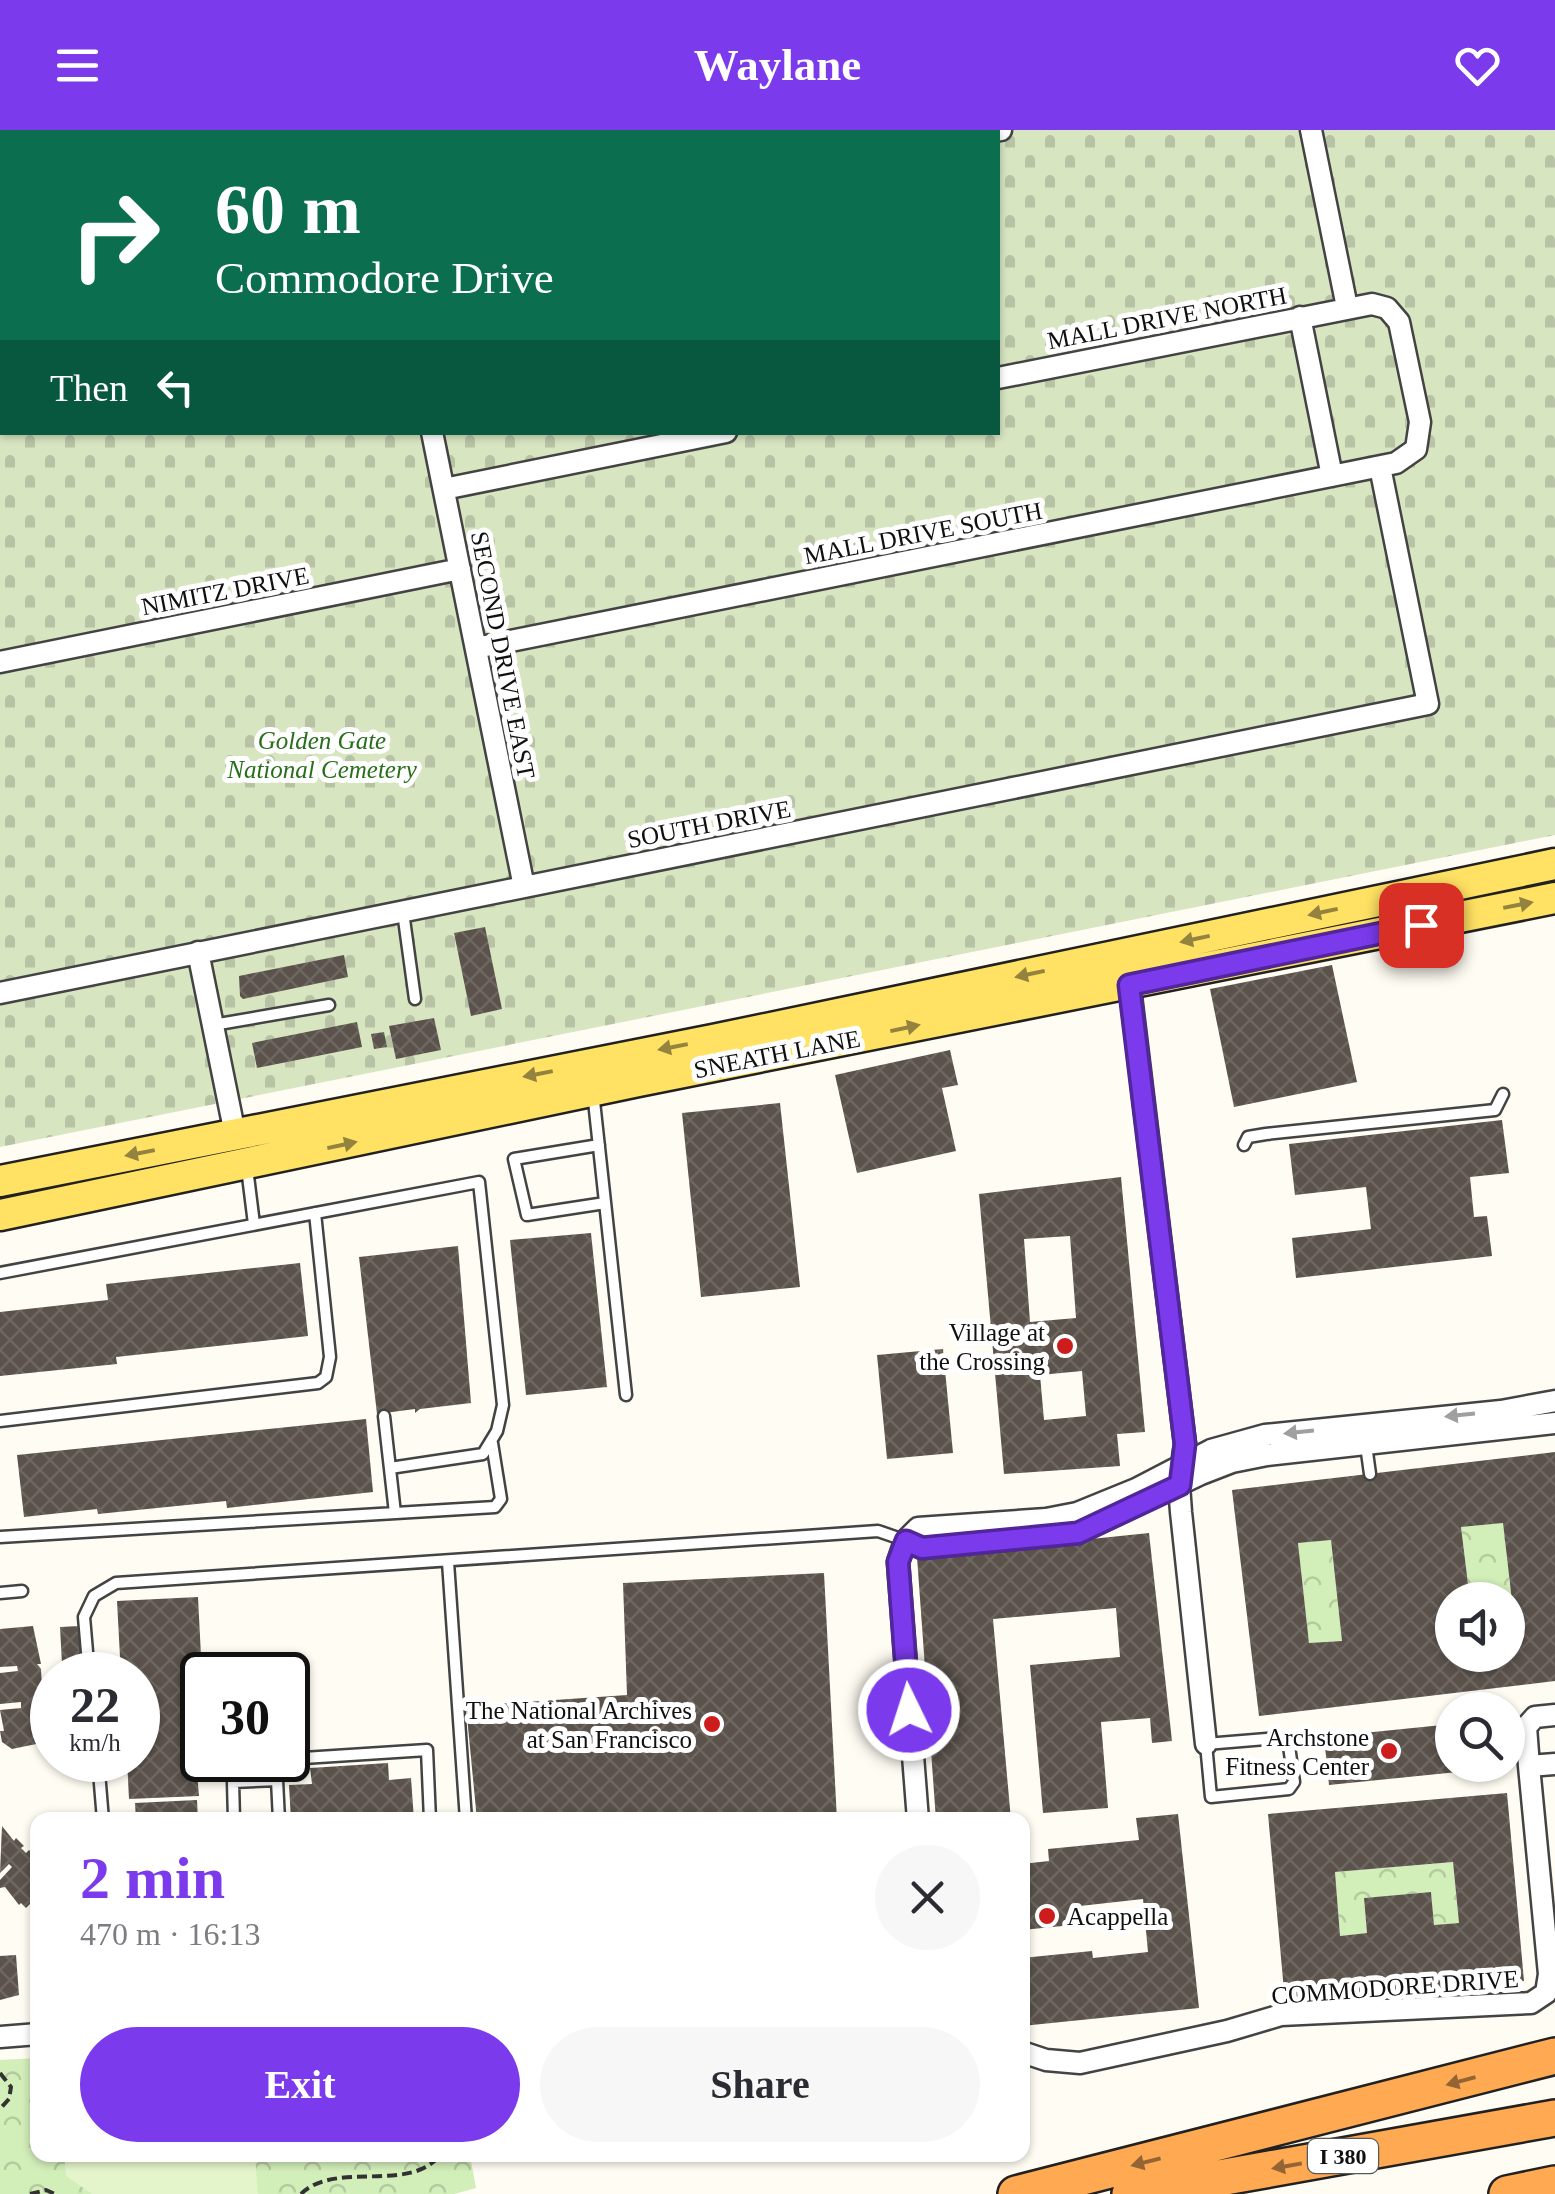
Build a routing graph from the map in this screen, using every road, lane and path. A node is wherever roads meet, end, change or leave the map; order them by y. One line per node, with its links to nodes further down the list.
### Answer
1 (1311, 130): 2 (street)
2 (1347, 308): 3 (street, MALL DRIVE NORTH); 7 (street, MALL DRIVE NORTH)
3 (1300, 317): 4 (street, MALL DRIVE NORTH); 8 (street)
4 (1000, 378)
5 (433, 435): 9 (street, SECOND DRIVE EAST)
6 (711, 435): 9 (street)
7 (1380, 467): 8 (street, MALL DRIVE SOUTH); 14 (street, SOUTH DRIVE)
8 (1332, 476): 11 (street, MALL DRIVE SOUTH)
9 (444, 490): 10 (street, SECOND DRIVE EAST)
10 (460, 569): 11 (street, SECOND DRIVE EAST); 12 (street, NIMITZ DRIVE)
11 (476, 648): 14 (street, SECOND DRIVE EAST)
12 (0, 662)
13 (1555, 864): 18 (main road, SNEATH LANE, one-way to 18)
14 (524, 887): 16 (street, SOUTH DRIVE)
15 (1555, 898): 19 (main road, SNEATH LANE, one-way to 15)
16 (402, 911): 17 (street, SOUTH DRIVE); 21 (lane)
17 (198, 952): 20 (street, SOUTH DRIVE); 23 (street)
18 (1126, 954): 19 (street); 26 (main road, SNEATH LANE, one-way to 26)
19 (1129, 985): 24 (main road, SNEATH LANE, one-way to 19); 43 (street)
20 (0, 992)
21 (415, 1000)
22 (330, 1005): 23 (lane)
23 (213, 1026): 26 (street)
24 (593, 1091): 27 (lane); 29 (main road, SNEATH LANE, one-way to 24)
25 (1503, 1094): 28 (lane)
26 (235, 1134): 29 (lane); 30 (main road, SNEATH LANE, one-way to 30)
27 (599, 1145): 31 (lane); 31 (lane)
28 (1244, 1146)
29 (246, 1165): 33 (main road, SNEATH LANE); 34 (lane)
30 (0, 1181)
31 (606, 1203): 36 (lane)
32 (315, 1213): 34 (lane); 39 (lane); 42 (lane)
33 (0, 1215)
34 (254, 1224): 35 (lane)
35 (0, 1273)
36 (626, 1395)
37 (1555, 1401): 41 (street, one-way to 41)
38 (384, 1416): 44 (lane)
39 (0, 1421)
40 (1555, 1423): 41 (street)
41 (1365, 1434): 43 (street, one-way to 43); 45 (lane); 46 (street)
42 (492, 1443): 44 (lane); 47 (lane)
43 (1184, 1462): 46 (street); 49 (street)
44 (390, 1468): 47 (lane)
45 (1370, 1474)
46 (1180, 1485): 49 (street); 55 (street)
47 (395, 1514): 48 (lane)
48 (0, 1537)
49 (906, 1541): 50 (lane); 67 (street)
50 (448, 1562): 53 (lane); 66 (lane)
51 (22, 1591): 52 (lane)
52 (0, 1593)
53 (87, 1652)
54 (1555, 1715): 58 (street, COMMODORE DRIVE)
55 (1206, 1744): 55 (lane)
56 (310, 1757): 65 (lane)
57 (1555, 1764): 58 (street)
58 (1529, 1766): 70 (street, COMMODORE DRIVE)
59 (100, 1782): 62 (lane)
60 (232, 1782): 63 (lane)
61 (277, 1782): 64 (lane)
62 (103, 1812)
63 (234, 1812)
64 (278, 1812)
65 (430, 1812)
66 (465, 1812)
67 (917, 1812)
68 (30, 2035): 69 (street)
69 (0, 2037)
70 (1030, 2055)
71 (1555, 2056): 82 (highway, one-way to 82)
72 (1, 2071): 74 (path)
73 (1555, 2108): 76 (highway)
74 (0, 2109)
75 (1555, 2118): 76 (highway, I 380)
76 (1428, 2140): 83 (highway, I 380, one-way to 83)
77 (436, 2162): 81 (path)
78 (1555, 2183): 84 (lane); 85 (highway)
79 (30, 2194): 80 (path)
80 (55, 2194)
81 (301, 2194)
82 (1016, 2194)
83 (1130, 2194)
84 (1488, 2194)
85 (1506, 2194)

